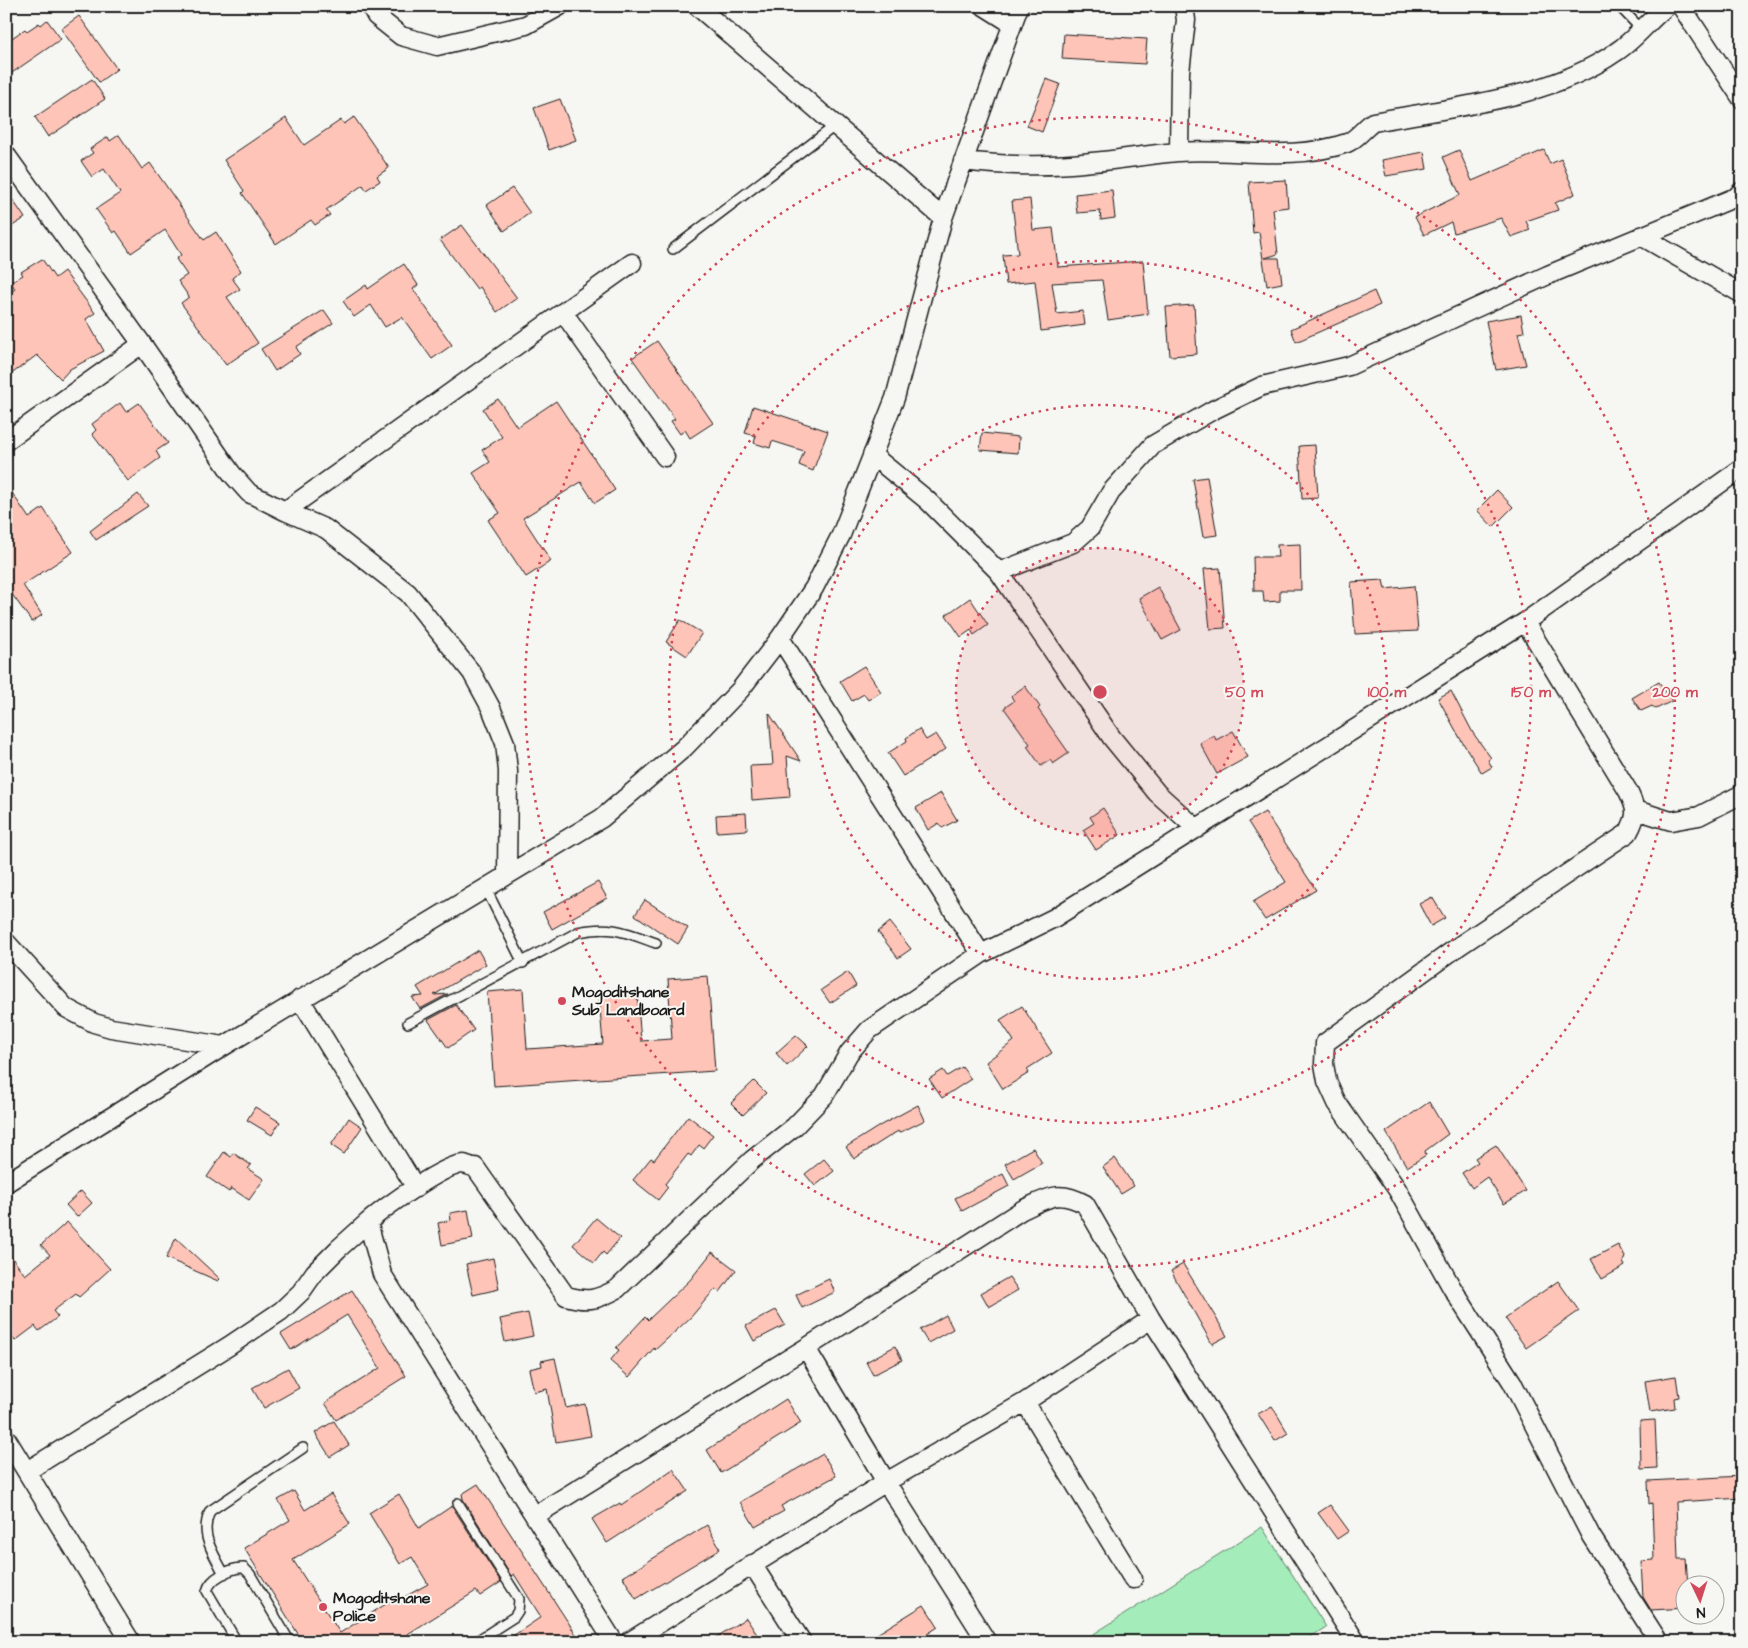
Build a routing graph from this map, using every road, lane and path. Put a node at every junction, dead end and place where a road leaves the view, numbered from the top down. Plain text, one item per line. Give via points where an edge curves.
1 (371, 6) edge
2 (560, 6) edge
3 (697, 6) edge
4 (984, 6) edge
5 (1019, 6) edge
6 (1184, 6) edge
7 (1667, 6) edge
8 (1681, 6) edge
9 (1620, 7) edge
10 (1012, 23) junction
11 (1641, 29) junction
12 (1742, 99) edge
13 (836, 124) junction
14 (1179, 152) junction
15 (6, 155) edge
16 (963, 161) junction
17 (1742, 191) edge
18 (942, 218) junction
19 (1641, 236) junction
20 (673, 249) dead end
21 (632, 263) dead end
22 (1742, 294) edge
23 (563, 312) junction
24 (142, 344) junction
25 (6, 441) edge
26 (872, 455) junction
27 (665, 457) dead end
28 (1742, 468) edge
29 (285, 511) junction
30 (999, 572) junction
31 (1525, 622) junction
32 (780, 638) junction
33 (1742, 794) edge
34 (1636, 810) junction
35 (1198, 829) junction
36 (507, 875) junction
37 (486, 889) junction
38 (6, 942) edge
39 (656, 943) dead end
40 (981, 954) junction
41 (523, 963) junction
42 (300, 999) junction
43 (408, 1023) dead end
44 (224, 1046) junction
45 (6, 1183) edge
46 (416, 1188) junction
47 (368, 1222) junction
48 (1151, 1319) junction
49 (806, 1348) junction
50 (1025, 1402) junction
51 (6, 1439) edge
52 (303, 1448) dead end
53 (27, 1471) junction
54 (886, 1482) junction
55 (458, 1503) dead end
56 (536, 1515) junction
57 (752, 1564) junction
58 (224, 1574) junction
59 (1133, 1578) dead end
60 (131, 1642) edge
61 (237, 1642) edge
62 (290, 1642) edge
63 (475, 1642) edge
64 (614, 1642) edge
65 (629, 1642) edge
66 (802, 1642) edge
67 (987, 1642) edge
68 (1356, 1642) edge
69 (1659, 1642) edge

1 - 2 street via 376,16 401,36 437,46 526,25
3 - 13 street
4 - 10 street
5 - 10 street
6 - 14 street
7 - 11 street
8 - 12 street
9 - 11 lane
10 - 16 street
11 - 14 street via 1617,52 1565,81 1479,102 1373,122 1347,143 1299,154
13 - 18 street
13 - 20 lane
14 - 16 street via 1090,163 1005,166
15 - 24 street
16 - 18 street
17 - 19 street via 1736,197
18 - 26 street via 895,398
19 - 22 street
19 - 30 street via 1349,366 1262,386 1213,410 1153,444 1111,492 1090,528 1073,543
21 - 23 street
23 - 27 street
23 - 29 street
24 - 25 street
24 - 29 street via 232,474 249,493
26 - 30 street via 927,500
26 - 32 street via 841,535 814,588
28 - 31 street
29 - 36 street via 326,529 408,593 472,673 492,708 505,743 508,771
30 - 35 street via 1112,738 1157,793
31 - 34 street via 1628,791
31 - 35 street
32 - 36 street via 740,690 684,748 602,818
32 - 40 street
33 - 34 street via 1699,816 1670,821
34 - 69 street via 1628,833 1459,946 1325,1044 1324,1064 1336,1103 1396,1188 1452,1288 1512,1382 1591,1536
35 - 40 street via 1054,918
36 - 37 street
37 - 41 lane
37 - 42 street
38 - 44 street via 66,1008 94,1023
39 - 41 lane via 615,928 596,928 578,932
40 - 46 street via 870,1030 849,1054 824,1096 794,1127 752,1160 617,1289 600,1298 582,1300 566,1296 475,1167 463,1164 448,1168
41 - 43 lane
42 - 44 street
42 - 46 street
44 - 45 street
46 - 47 street via 387,1205
47 - 53 street via 315,1272 301,1292 281,1311
47 - 56 street via 382,1274
48 - 49 street via 1085,1204 1069,1196 1052,1196 1022,1210
48 - 50 street
48 - 68 street
49 - 54 street
49 - 56 street
50 - 54 street
50 - 59 street
51 - 53 street
52 - 58 lane via 210,1511 204,1525 206,1536
53 - 60 street
54 - 57 street
54 - 67 street
55 - 63 lane via 518,1599 519,1606 514,1617
56 - 64 street
57 - 65 street
57 - 66 street
58 - 61 lane via 211,1583 208,1595
58 - 62 lane via 238,1568 244,1568 250,1574

